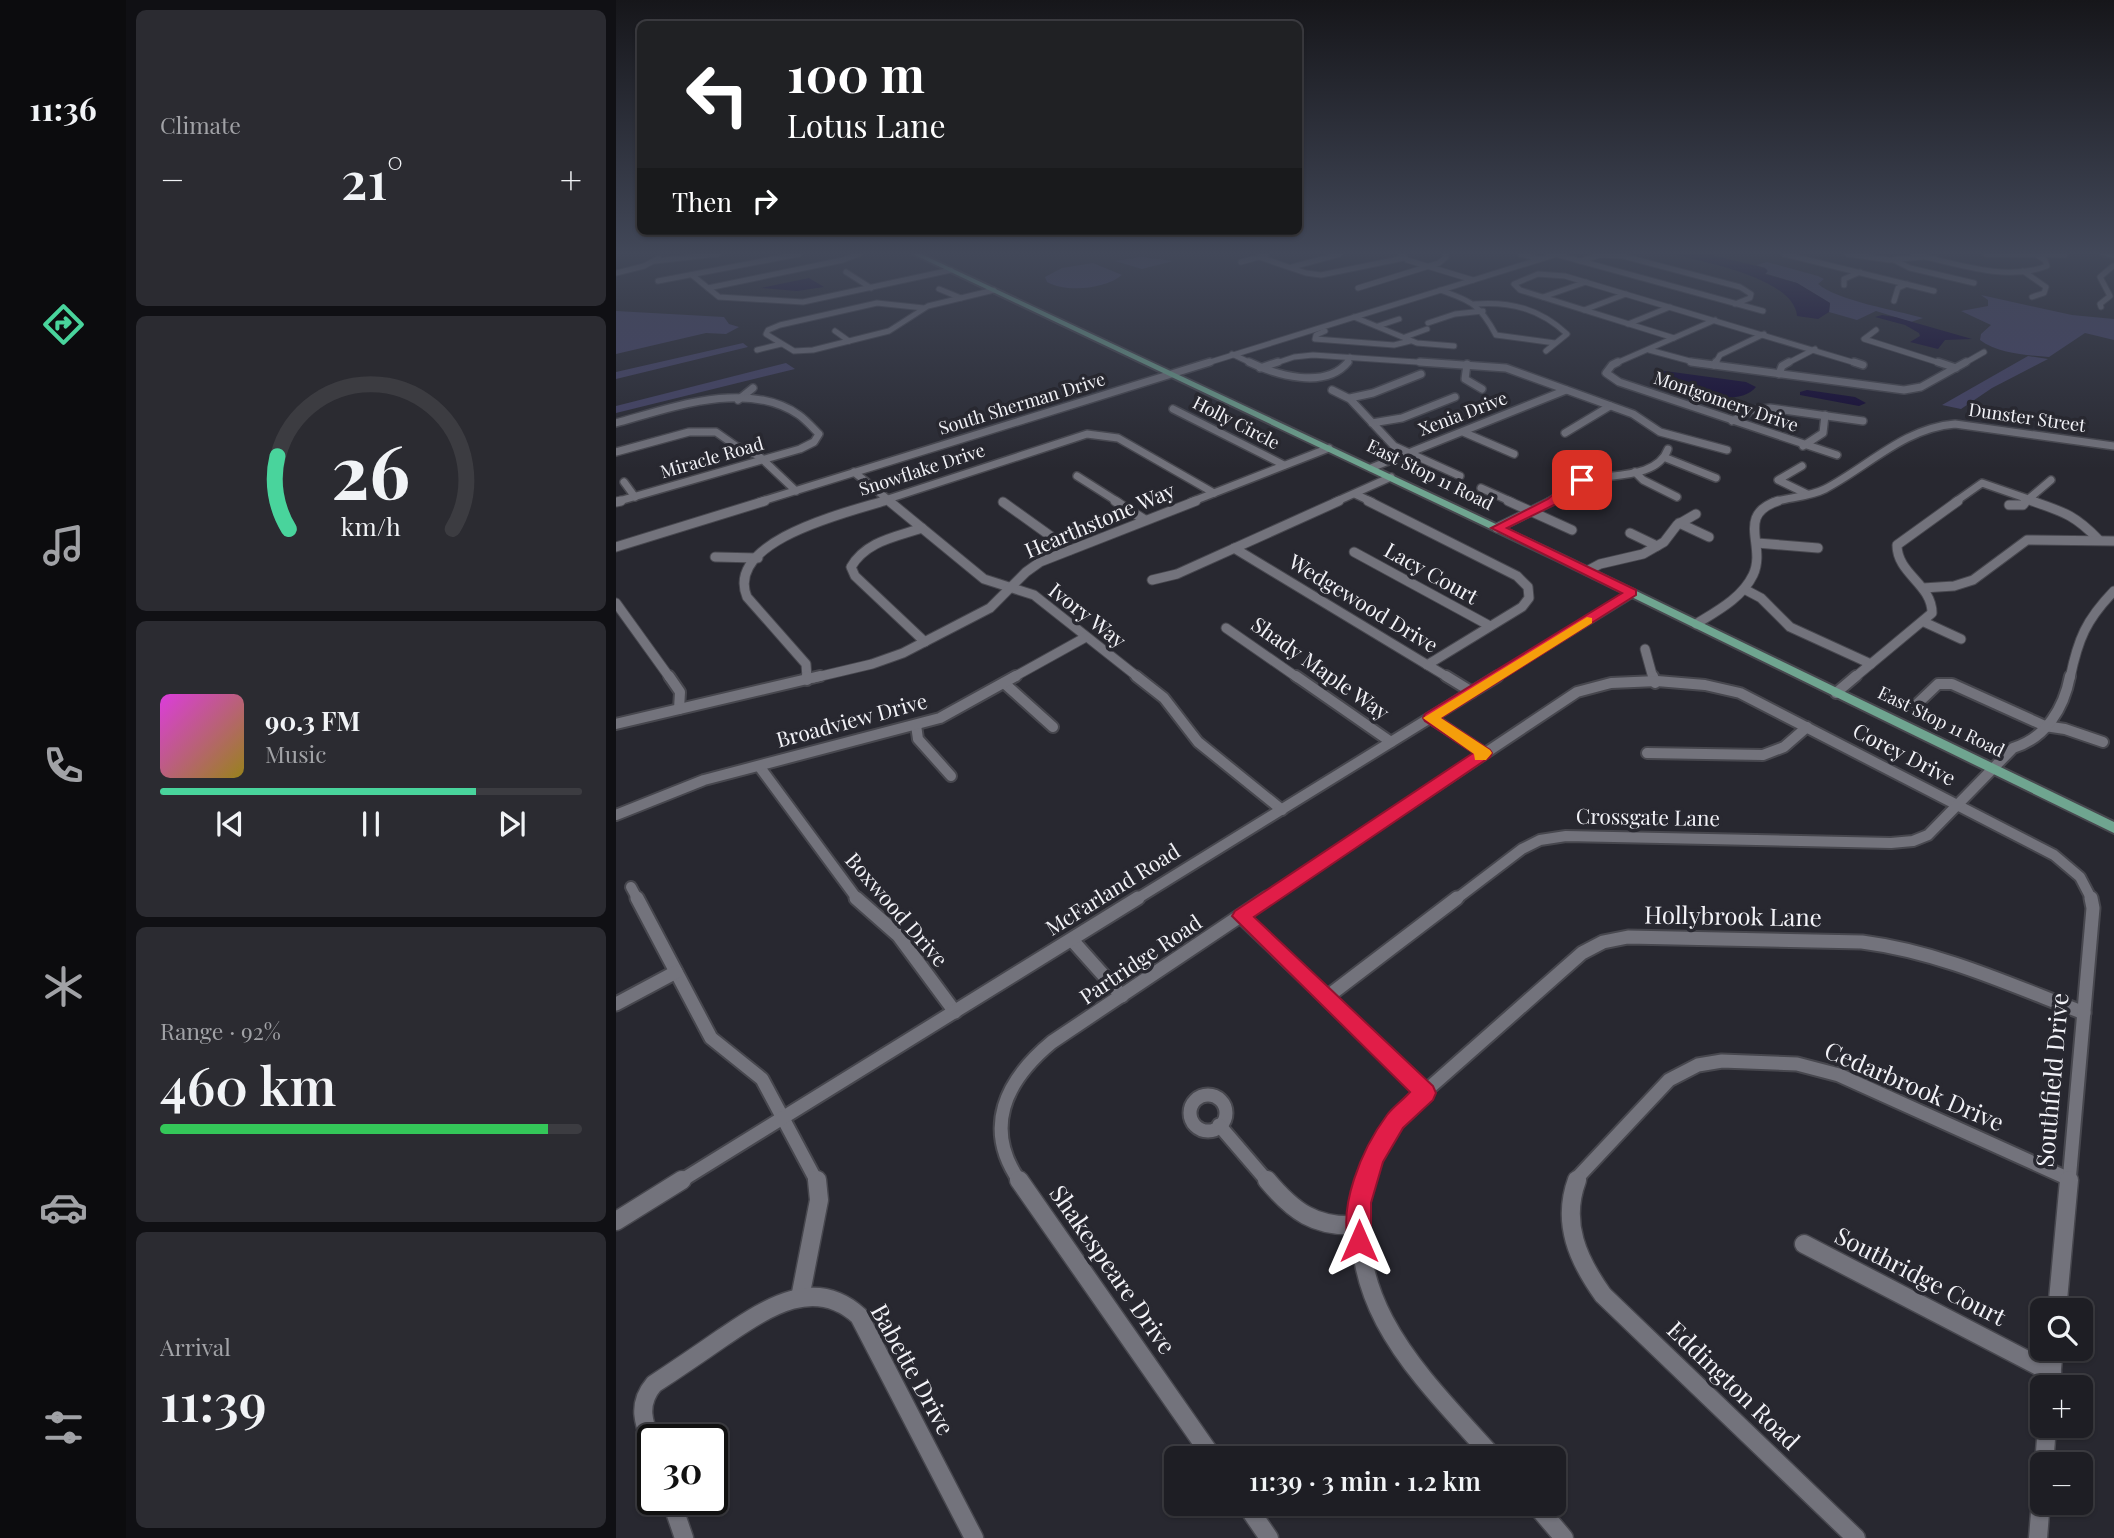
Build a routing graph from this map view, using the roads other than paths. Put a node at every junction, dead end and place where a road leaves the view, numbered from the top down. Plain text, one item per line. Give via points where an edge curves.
1 (784, 326) edge
2 (898, 326) edge
3 (1071, 326) edge
4 (1325, 326) edge
5 (1343, 326) edge
6 (1378, 326) edge
7 (1429, 326) edge
8 (1491, 326) edge
9 (1558, 326) edge
10 (1634, 326) edge
11 (1702, 326) edge
12 (1735, 326) edge
13 (1876, 330) dead end
14 (835, 331) dead end
15 (890, 331) junction
16 (1764, 334) junction
17 (899, 336) dead end
18 (1674, 338) junction
19 (1408, 339) junction
20 (849, 341) junction
21 (1556, 343) junction
22 (781, 344) junction
23 (1454, 346) dead end
24 (1815, 349) junction
25 (757, 350) dead end
26 (1649, 350) junction
27 (1546, 351) dead end
28 (1984, 352) dead end
29 (1232, 354) junction
30 (1350, 357) junction
31 (1467, 364) junction
32 (1714, 365) junction
33 (1863, 365) dead end
34 (1260, 368) junction
35 (1956, 368) junction
36 (1172, 373) junction
37 (1421, 374) dead end
38 (1779, 374) junction
39 (753, 388) dead end
40 (1482, 388) dead end
41 (1332, 390) dead end
42 (1566, 390) junction
43 (1455, 397) dead end
44 (1350, 398) junction
45 (738, 400) junction
46 (1610, 406) junction
47 (1173, 408) dead end
48 (1825, 415) junction
49 (1732, 421) junction
50 (1863, 421) dead end
51 (1372, 423) junction
52 (616, 424) edge
53 (1463, 432) junction
54 (1565, 433) dead end
55 (1803, 446) junction
56 (2114, 446) edge
57 (1329, 448) junction
58 (1727, 450) dead end
59 (616, 452) edge
60 (1408, 452) junction
61 (1514, 454) dead end
62 (1837, 455) dead end
63 (763, 460) junction
64 (1284, 465) junction
65 (1802, 466) dead end
66 (1371, 468) junction
67 (854, 472) junction
68 (1636, 472) junction
69 (1460, 476) dead end
70 (1077, 477) dead end
71 (1391, 477) junction
72 (1716, 478) dead end
73 (2051, 480) dead end
74 (624, 482) dead end
75 (1481, 488) dead end
76 (796, 491) junction
77 (1214, 493) junction
78 (1355, 494) junction
79 (1807, 494) junction
80 (635, 497) junction
81 (1677, 497) dead end
82 (886, 498) junction
83 (2028, 499) junction
84 (616, 502) edge
85 (1003, 502) dead end
86 (2009, 505) dead end
87 (1532, 512) junction
88 (1696, 514) dead end
89 (1145, 520) junction
90 (1679, 523) junction
91 (922, 528) junction
92 (1497, 528) junction
93 (1572, 530) dead end
94 (1630, 533) dead end
95 (1709, 537) dead end
96 (2099, 540) junction
97 (2114, 541) edge
98 (1757, 543) junction
99 (1657, 546) junction
100 (616, 547) edge
101 (1234, 548) junction
102 (1818, 548) dead end
103 (1070, 550) junction
104 (1354, 552) dead end
105 (715, 557) dead end
106 (758, 558) junction
107 (1587, 571) junction
108 (1152, 580) dead end
109 (1010, 588) junction
110 (1923, 588) junction
111 (1744, 589) junction
112 (2113, 591) edge
113 (1632, 593) junction
114 (616, 603) edge
115 (1924, 622) junction
116 (1696, 624) junction
117 (1490, 626) junction
118 (1226, 628) dead end
119 (1086, 637) junction
120 (1961, 639) dead end
121 (925, 642) junction
122 (1645, 649) dead end
123 (1871, 664) junction
124 (1427, 665) junction
125 (807, 680) junction
126 (1004, 683) junction
127 (1655, 683) junction
128 (1722, 687) joint
129 (1472, 692) junction
130 (1836, 693) junction
131 (1916, 705) dead end
132 (679, 709) junction
133 (1431, 718) junction
134 (616, 724) edge
135 (916, 725) junction
136 (2045, 726) junction
137 (1053, 727) dead end
138 (1807, 727) junction
139 (1391, 742) junction
140 (2103, 742) dead end
141 (1484, 753) junction
142 (1647, 753) dead end
143 (759, 766) junction
144 (1992, 769) junction
145 (951, 776) dead end
146 (1958, 805) junction
147 (1282, 810) junction
148 (616, 816) edge
149 (2114, 828) edge
150 (2066, 863) joint
151 (631, 887) dead end
152 (1241, 916) junction
153 (1072, 940) junction
154 (676, 972) junction
155 (1122, 996) junction
156 (1327, 998) junction
157 (616, 1004) edge
158 (955, 1012) junction
159 (2084, 1013) junction
160 (1425, 1093) junction
161 (1005, 1101) joint
162 (783, 1118) junction
163 (1219, 1125) dead end
164 (2069, 1179) junction
165 (616, 1222) edge
166 (1358, 1224) junction
167 (1804, 1244) dead end
168 (1582, 1264) joint
169 (800, 1298) junction
170 (2058, 1298) edge
171 (2042, 1375) edge
172 (645, 1424) edge
173 (1205, 1446) edge
174 (1484, 1446) edge
175 (676, 1515) edge
176 (2040, 1515) edge
177 (1254, 1516) edge
178 (1545, 1516) edge
179 (684, 1538) edge
180 (974, 1538) edge
181 (1269, 1538) edge
182 (1564, 1538) edge
183 (1856, 1538) edge
184 (2038, 1538) edge

1 - 22 street via 766,334
2 - 15 street
3 - 36 main road, East Stop 11 Road
4 - 29 street, South Sherman Drive
5 - 19 street via 1315,338 1394,345
6 - 19 street
7 - 19 street
8 - 21 street via 1496,335
9 - 21 street via 1567,333
10 - 18 street
11 - 18 street
12 - 16 street
13 - 35 street via 1864,339
14 - 20 street
15 - 17 street
15 - 20 street
16 - 24 street
16 - 32 street via 1720,355
18 - 26 street
19 - 23 street
20 - 22 street via 801,351
21 - 27 street
22 - 25 street
24 - 33 street
24 - 38 street via 1781,367
26 - 32 street
26 - 49 street, Montgomery Drive via 1612,365 1606,373 1617,381
28 - 35 street
29 - 34 street
29 - 36 street, South Sherman Drive
30 - 31 street
30 - 34 street via 1299,356
30 - 34 street via 1345,367 1322,376 1288,379
31 - 40 street via 1465,379
31 - 42 street via 1506,368
32 - 38 street
35 - 38 street via 1908,390
36 - 57 main road, East Stop 11 Road
36 - 67 street, South Sherman Drive
37 - 44 street
39 - 45 street
41 - 44 street
42 - 46 street
42 - 53 street, Xenia Drive
43 - 51 street via 1402,418
44 - 51 street
45 - 52 street via 699,402
45 - 63 street, Miracle Road via 780,404 818,432 815,441 804,447
46 - 54 street
46 - 58 street via 1635,415 1658,431
47 - 64 street, Holly Circle
48 - 49 street via 1767,408
48 - 50 street
48 - 55 street via 1822,433
49 - 55 street, Montgomery Drive
51 - 60 street via 1392,444
53 - 60 street, Xenia Drive
53 - 61 street
55 - 62 street, Montgomery Drive
56 - 79 street, Dunster Street via 1937,424 1824,490
57 - 64 street, Hearthstone Way
57 - 66 main road, East Stop 11 Road
59 - 63 street via 709,431
60 - 66 street, Xenia Drive
60 - 69 street
63 - 76 street
63 - 80 street, Miracle Road
64 - 77 street, Hearthstone Way
65 - 79 street via 1778,480
66 - 71 main road, East Stop 11 Road
67 - 76 street, South Sherman Drive
67 - 82 street, Ivory Way
68 - 72 street via 1653,468 1667,453
68 - 81 street via 1643,481
68 - 87 street via 1578,482
70 - 89 street
71 - 78 street
71 - 92 main road, East Stop 11 Road
73 - 83 street
74 - 80 street
75 - 87 street
76 - 100 street, South Sherman Drive
77 - 82 street, Snowflake Drive via 1105,434 1071,437
77 - 89 street, Hearthstone Way
78 - 101 street
78 - 117 street via 1522,579 1530,590 1527,603
79 - 98 street via 1780,500 1761,511 1753,526
80 - 84 street, Miracle Road
82 - 91 street, Ivory Way
82 - 106 street, Snowflake Drive via 794,530
83 - 86 street via 2023,505
83 - 96 street via 2077,517
83 - 110 street via 1982,483 1897,545 1898,559
85 - 103 street
87 - 92 street
87 - 93 street
88 - 90 street
89 - 103 street, Hearthstone Way
90 - 95 street
90 - 99 street
91 - 109 street, Ivory Way via 984,579
91 - 121 street via 866,550 855,559 852,571
92 - 107 main road, East Stop 11 Road
94 - 99 street
96 - 97 street
96 - 110 street via 2026,540 1973,580
98 - 102 street
98 - 111 street via 1756,569
99 - 107 street
101 - 108 street via 1174,576
101 - 124 street, Wedgewood Drive
103 - 109 street, Hearthstone Way via 1033,565
104 - 117 street, Lacy Court
105 - 106 street
106 - 125 street via 745,574 743,591 806,664
107 - 113 main road, East Stop 11 Road
109 - 119 street, Ivory Way via 1034,595
109 - 121 street, Hearthstone Way via 990,608
110 - 115 street via 1933,605
111 - 116 street
111 - 123 street via 1764,598 1789,626
112 - 136 street, Crossgate Lane via 2078,638 2066,700
113 - 116 main road, East Stop 11 Road
113 - 129 street, McFarland Road
114 - 132 street via 680,692
115 - 120 street
115 - 123 street
116 - 130 main road, East Stop 11 Road
117 - 124 street
118 - 139 street, Shady Maple Way
119 - 126 street, Broadview Drive
119 - 147 street, Ivory Way via 1164,698 1198,742
121 - 125 street, Hearthstone Way via 879,662
122 - 127 street
123 - 130 street
124 - 129 street, Wedgewood Drive
125 - 132 street, Hearthstone Way
126 - 135 street, Broadview Drive via 950,713
126 - 137 street
127 - 128 street, Partridge Road
127 - 141 street, Partridge Road via 1614,681 1587,687
128 - 138 street, Corey Drive
129 - 133 street, McFarland Road
130 - 144 main road, East Stop 11 Road
131 - 136 street via 1938,684 1952,684
132 - 134 street, Hearthstone Way
133 - 139 street, McFarland Road
133 - 141 street
135 - 143 street, Broadview Drive
135 - 145 street via 918,739
136 - 140 street
136 - 144 street, Crossgate Lane via 2029,744 2014,748
138 - 142 street via 1783,747 1763,755
138 - 146 street, Corey Drive
139 - 147 street, McFarland Road
141 - 152 street, Partridge Road
143 - 148 street, Broadview Drive via 688,785
143 - 158 street, Boxwood Drive via 853,895 898,935
144 - 146 street, Crossgate Lane
144 - 149 main road, East Stop 11 Road
146 - 150 street, Corey Drive
146 - 156 street, Crossgate Lane via 1933,832 1899,843 1566,836 1540,840
147 - 153 street, McFarland Road
150 - 159 street, Southfield Drive via 2087,887 2093,902
151 - 154 street
152 - 155 street, Partridge Road
152 - 156 street
153 - 155 street
153 - 158 street, McFarland Road
154 - 157 street
154 - 162 street via 711,1038 762,1079
155 - 161 street, Partridge Road via 1039,1052 1016,1079
156 - 160 street
158 - 162 street, McFarland Road
159 - 160 street, Hollybrook Lane via 1947,960 1894,946 1620,938 1585,951
159 - 164 street, Southfield Drive
160 - 166 street, Hollybrook Lane via 1379,1145 1364,1182
161 - 173 street, Shakespeare Drive via 1001,1139 1011,1169
162 - 165 street, McFarland Road
162 - 169 street via 818,1184
163 - 166 street via 1288,1205 1331,1224
164 - 168 street, Cedarbrook Drive via 1839,1075 1797,1064 1712,1062 1689,1068 1666,1082 1582,1172 1571,1196 1570,1218
164 - 170 street, Southfield Drive
166 - 174 street, Hollybrook Lane via 1369,1287 1395,1342
167 - 171 street, Southridge Court
168 - 183 street, Eddington Road via 1608,1300
169 - 172 street via 744,1321 654,1384 642,1401
169 - 180 street, Babette Drive via 838,1300 859,1316
175 - 179 street
176 - 184 street
177 - 181 street
178 - 182 street

